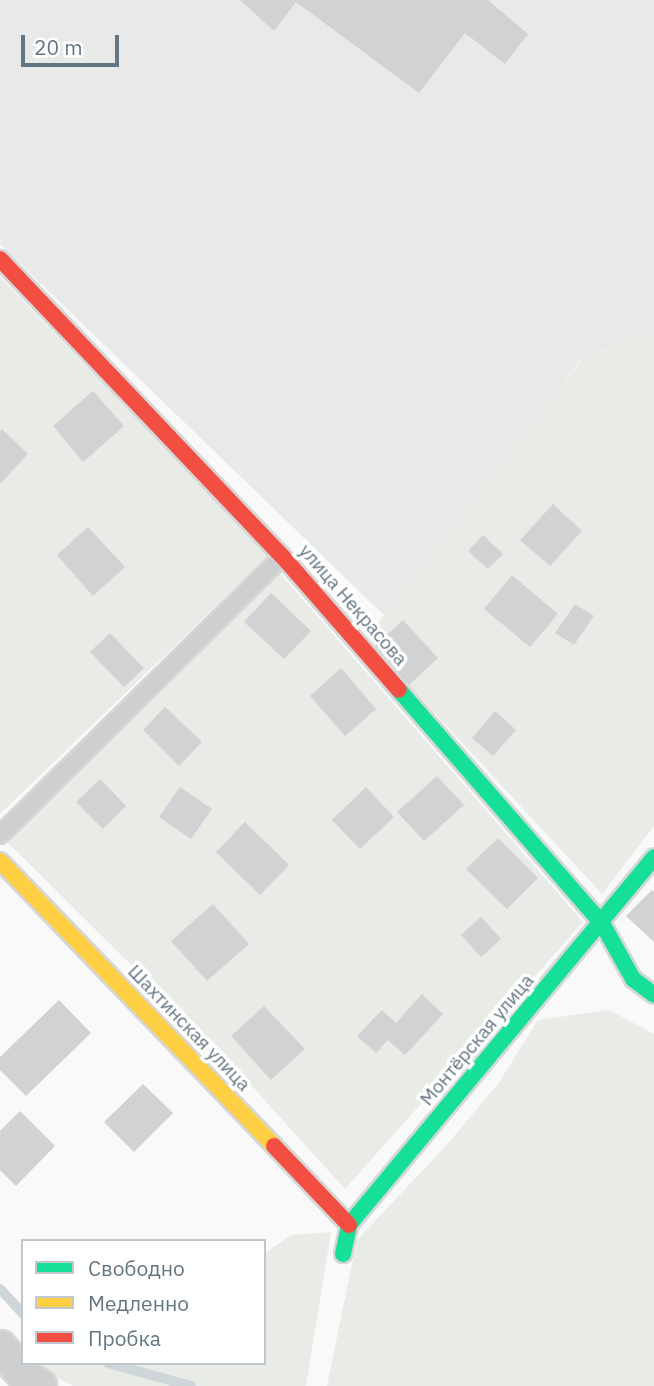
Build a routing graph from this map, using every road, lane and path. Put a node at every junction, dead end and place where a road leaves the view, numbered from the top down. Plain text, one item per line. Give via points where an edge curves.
1 (0, 259) edge
2 (283, 557) junction
3 (0, 835) edge
4 (654, 857) edge
5 (0, 861) edge
6 (603, 925) junction
7 (654, 995) edge
8 (349, 1225) junction
9 (343, 1254) dead end
10 (0, 1347) edge
11 (40, 1386) edge

1 - 2 street, улица Некрасова
2 - 3 lane
2 - 6 street, улица Некрасова
4 - 6 street, Монтёрская улица
5 - 8 street, Шахтинская улица
6 - 7 street, улица Некрасова via 633,979
6 - 8 street, Монтёрская улица
8 - 9 street, Монтёрская улица
10 - 11 street via 27,1380

